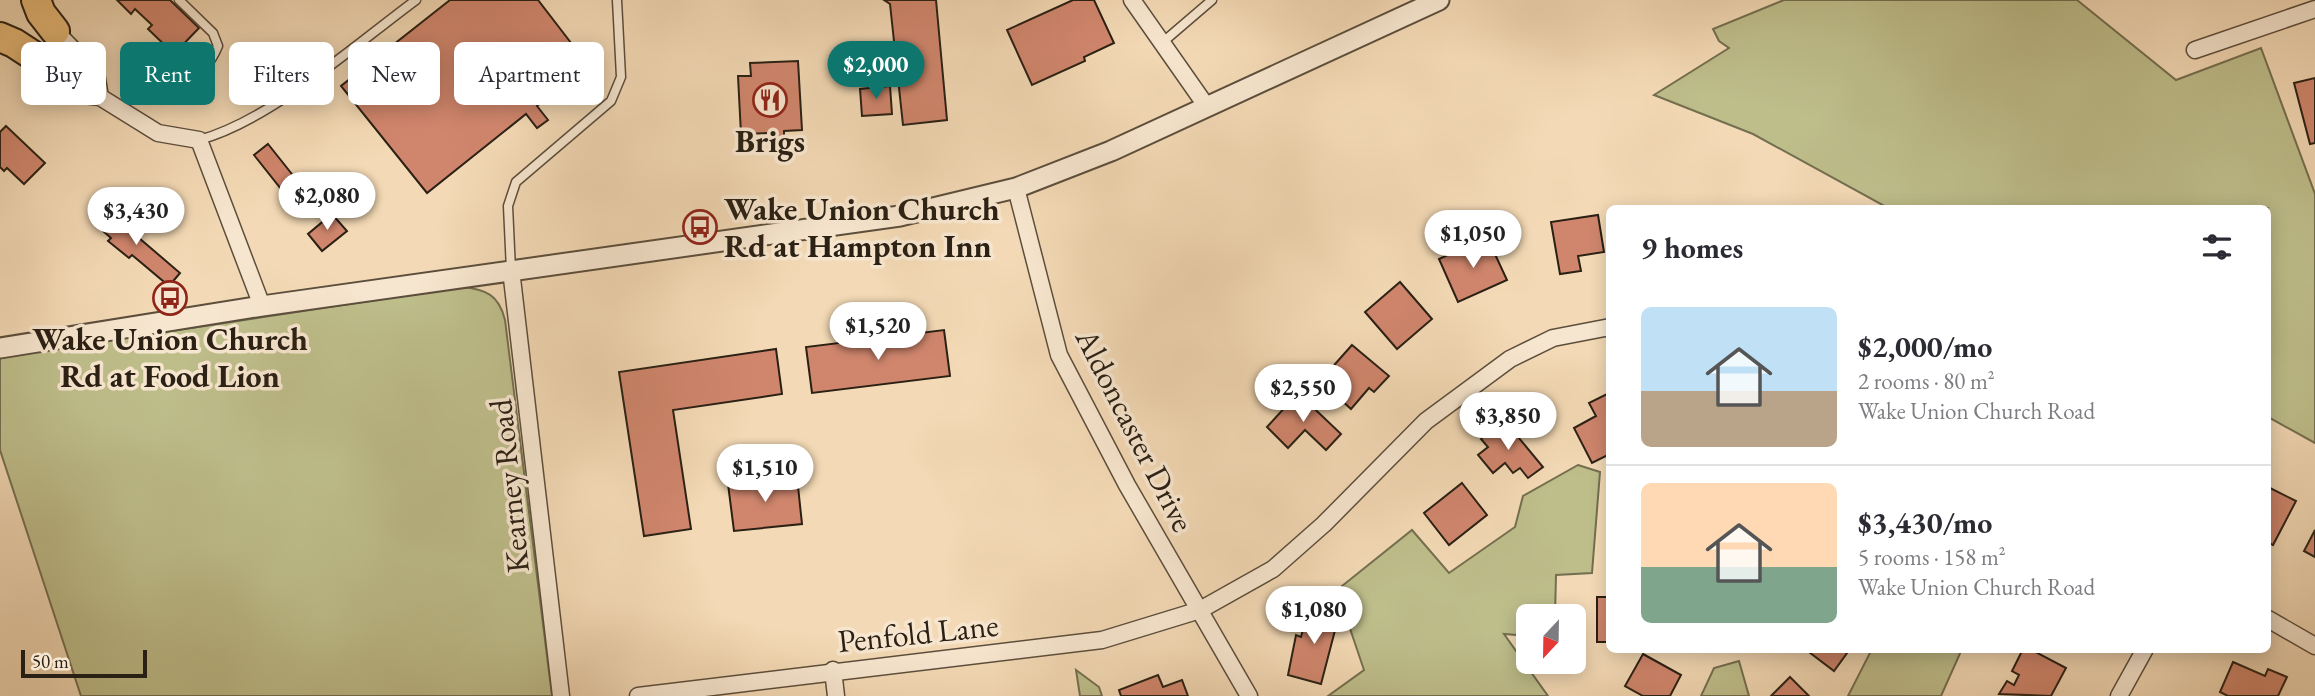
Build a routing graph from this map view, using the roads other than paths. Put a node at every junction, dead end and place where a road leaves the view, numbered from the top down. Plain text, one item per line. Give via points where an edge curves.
1 (36, 0) edge
2 (179, 0) edge
3 (415, 0) edge
4 (617, 0) edge
5 (1132, 0) edge
6 (1212, 0) edge
7 (1439, 0) edge
8 (2315, 9) edge
9 (55, 31) joint
10 (0, 37) edge
11 (66, 42) edge
12 (1163, 42) junction
13 (21, 47) edge
14 (2195, 50) dead end
15 (215, 52) edge
16 (106, 101) edge
17 (1207, 107) junction
18 (199, 140) junction
19 (1016, 188) junction
20 (511, 270) junction
21 (262, 306) junction
22 (1606, 328) edge
23 (0, 348) edge
24 (1200, 610) junction
25 (2271, 621) edge
26 (2315, 646) edge
27 (2143, 653) edge
28 (833, 670) junction
29 (561, 696) edge
30 (638, 696) edge
31 (836, 696) edge
32 (1249, 696) edge
33 (2119, 696) edge

1 - 9 highway
2 - 15 lane via 213,33 218,46
3 - 18 lane via 256,116 226,133
4 - 20 lane via 621,77 611,101 516,182 508,206
5 - 12 street
6 - 12 lane
7 - 17 street
8 - 14 street
9 - 11 street
10 - 13 highway
12 - 17 street
16 - 18 street via 158,133
17 - 19 street
18 - 21 street
19 - 20 street via 901,216
19 - 24 street, Aldoncaster Drive via 1059,355
20 - 21 street
20 - 29 street, Kearney Road
21 - 23 street
22 - 24 street, Penfold Lane via 1553,338 1510,359 1426,421 1273,569
24 - 28 street, Penfold Lane via 1102,640
24 - 32 street
25 - 26 street
27 - 33 street
28 - 30 street, Penfold Lane
28 - 31 street

